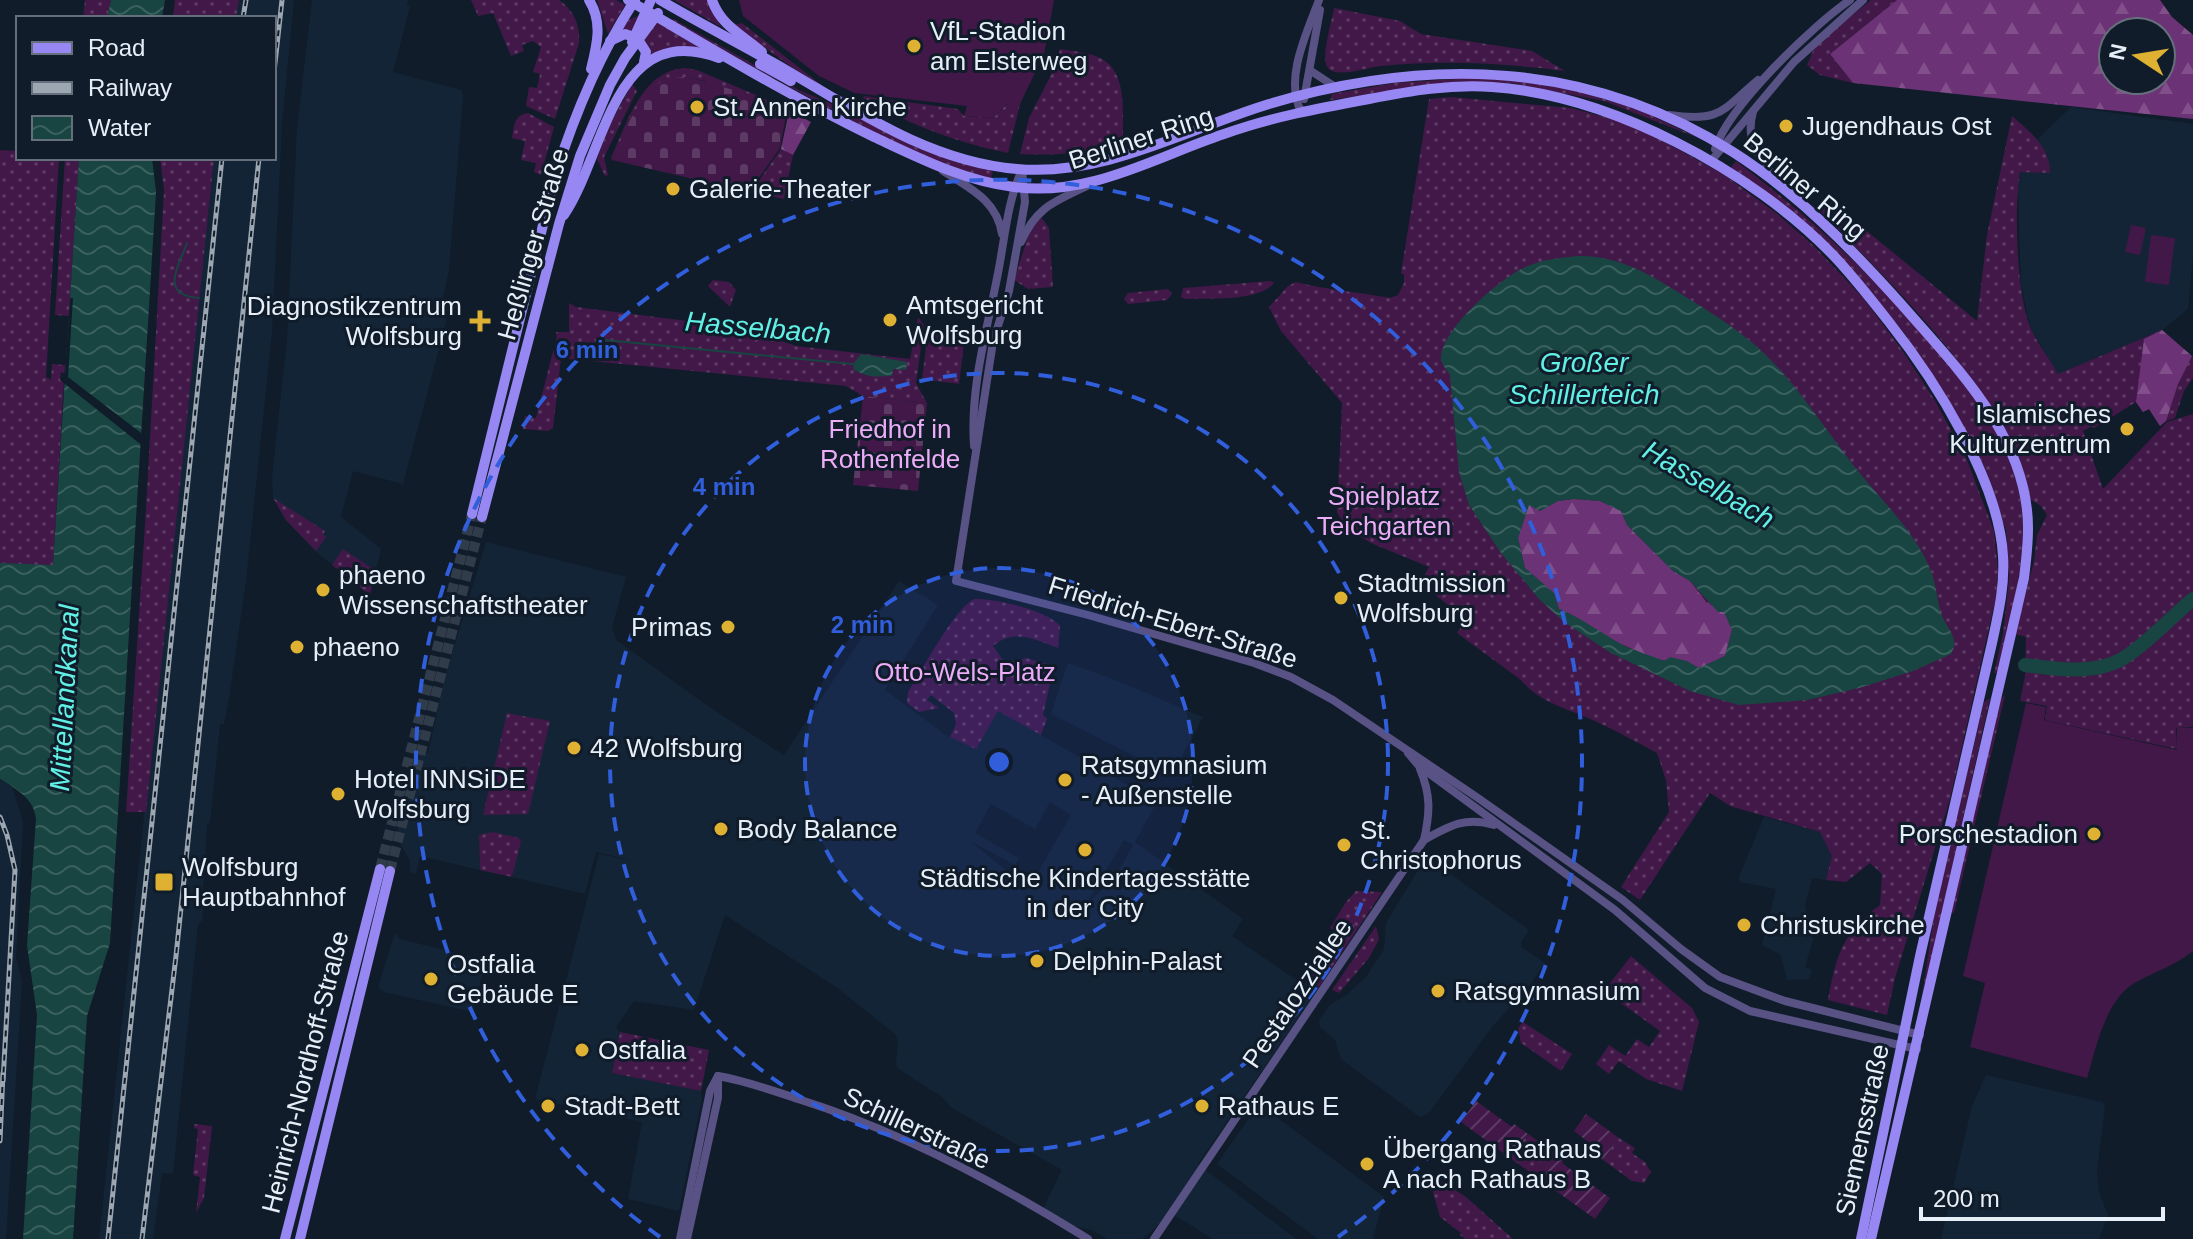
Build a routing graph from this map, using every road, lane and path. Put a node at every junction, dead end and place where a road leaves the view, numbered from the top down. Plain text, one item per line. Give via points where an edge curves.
1 (589, 0) edge
2 (651, 0) edge
3 (712, 0) edge
4 (1320, 0) edge
5 (1850, 0) edge
6 (1863, 0) edge
7 (634, 2) edge
8 (662, 2) edge
9 (669, 23) junction
10 (610, 41) junction
11 (625, 58) junction
12 (644, 62) junction
13 (743, 66) junction
14 (779, 66) junction
15 (1311, 71) junction
16 (1769, 74) junction
17 (587, 87) junction
18 (1337, 88) junction
19 (1300, 96) junction
20 (838, 100) junction
21 (1754, 107) junction
22 (1301, 111) junction
23 (1662, 114) junction
24 (1720, 145) junction
25 (1711, 161) junction
26 (928, 162) junction
27 (1022, 170) junction
28 (1095, 182) junction
29 (1014, 187) junction
30 (1026, 188) junction
31 (1785, 191) junction
32 (559, 224) junction
33 (1002, 249) junction
34 (1016, 254) junction
35 (974, 455) junction
36 (1408, 752) junction
37 (1419, 766) junction
38 (1500, 827) junction
39 (1424, 840) junction
40 (1905, 1030) junction
41 (1920, 1035) junction
42 (1902, 1047) junction
43 (1917, 1049) junction
44 (718, 1076) junction
45 (285, 1239) edge
46 (300, 1239) edge
47 (680, 1239) edge
48 (687, 1239) edge
49 (1088, 1239) edge
50 (1154, 1239) edge
51 (1861, 1239) edge
52 (1871, 1239) edge

1 - 17 main road via 599,33
2 - 11 main road
3 - 14 main road via 732,30
4 - 15 street
4 - 19 street via 1295,74
5 - 16 street
6 - 21 street via 1794,62
7 - 8 main road
7 - 9 main road, Berliner Ring
7 - 10 main road, Heßlinger Straße
8 - 9 main road
8 - 11 main road, Heßlinger Straße
8 - 14 main road, Berliner Ring
8 - 20 main road via 799,86
9 - 13 main road, Berliner Ring
10 - 12 main road via 625,34 637,38 646,52
10 - 17 main road, Heßlinger Straße
11 - 32 main road, Heßlinger Straße via 580,156
12 - 13 main road via 680,50
12 - 32 main road via 617,100 576,198
13 - 26 main road, Berliner Ring
14 - 20 main road, Berliner Ring
15 - 18 street
15 - 19 street
16 - 23 street via 1735,104 1708,117
16 - 24 street via 1724,129
17 - 32 main road, Heßlinger Straße via 555,176 477,516
18 - 19 main road, Berliner Ring
18 - 23 main road, Berliner Ring via 1423,75 1505,74 1594,90
19 - 22 street
19 - 27 main road, Berliner Ring via 1117,158
20 - 27 main road, Berliner Ring via 945,154
21 - 24 street
21 - 31 street via 1749,132 1753,148
22 - 25 main road, Berliner Ring via 1407,92 1498,87 1603,112
22 - 28 main road, Berliner Ring
23 - 24 main road, Berliner Ring
24 - 25 street
24 - 31 main road, Berliner Ring
25 - 40 main road, Berliner Ring via 1786,213 1830,252 1882,313 1957,427 2001,531 2002,597
26 - 29 main road, Berliner Ring via 975,180
26 - 33 street via 990,204 999,217
27 - 29 street
27 - 30 street
28 - 30 main road, Berliner Ring
28 - 34 street via 1036,215
29 - 30 main road, Berliner Ring
29 - 33 street
30 - 34 street
31 - 41 main road, Berliner Ring via 1874,273 1958,369 2001,431 2026,500 2024,578
33 - 35 street via 979,360
34 - 35 street via 993,342
35 - 36 street, Friedrich-Ebert-Straße via 956,581 1273,670 1333,700
36 - 37 street, Friedrich-Ebert-Straße
36 - 40 street, Friedrich-Ebert-Straße via 1623,900 1720,977 1785,1001
37 - 38 street, Friedrich-Ebert-Straße
37 - 39 street via 1430,804
38 - 39 street via 1464,820
38 - 42 street, Friedrich-Ebert-Straße via 1615,910 1705,988 1750,1011
39 - 50 street, Pestalozziallee
40 - 41 street, Friedrich-Ebert-Straße
40 - 42 main road, Siemensstraße
41 - 43 main road, Siemensstraße
42 - 43 street, Friedrich-Ebert-Straße
42 - 51 main road, Siemensstraße
43 - 52 main road, Siemensstraße
44 - 47 street via 710,1091
44 - 48 street via 718,1098
44 - 49 street, Schillerstraße via 893,1134
45 - 46 main road, Heinrich-Nordhoff-Straße via 385,870

